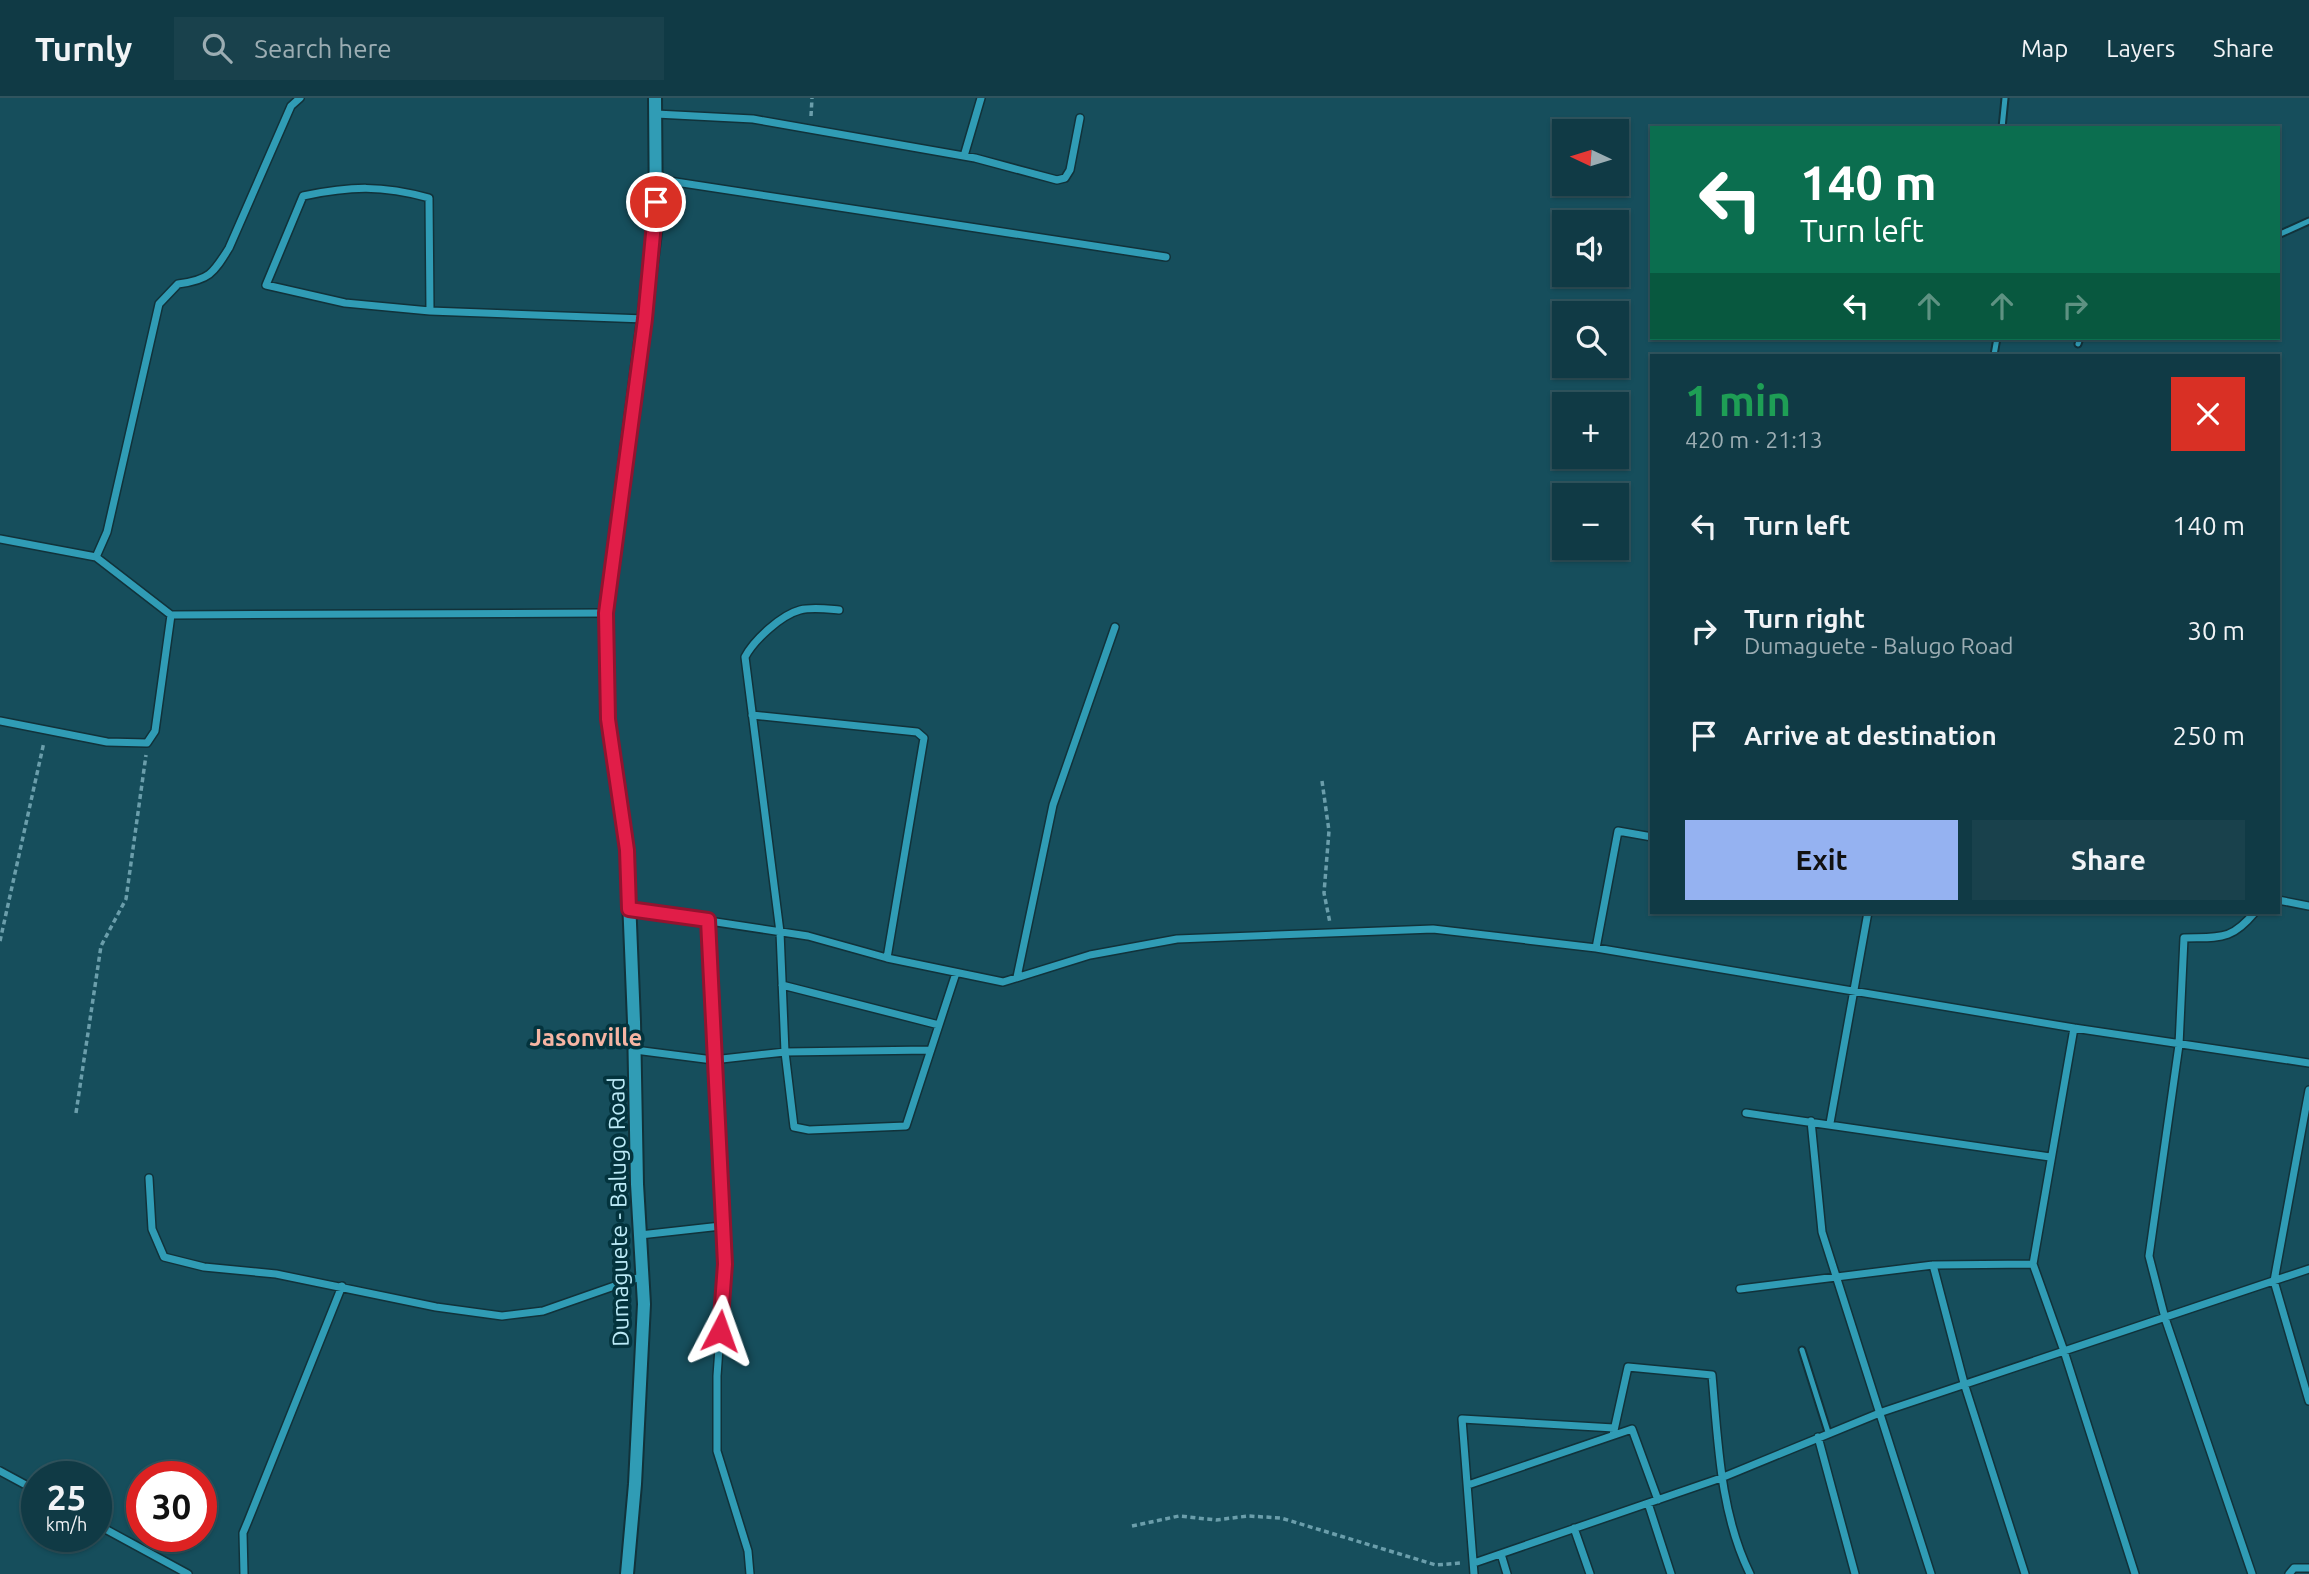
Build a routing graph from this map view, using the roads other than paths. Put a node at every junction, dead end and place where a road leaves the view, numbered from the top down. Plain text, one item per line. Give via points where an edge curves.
1 (300, 98) edge
2 (655, 98) edge
3 (981, 98) edge
4 (2005, 98) edge
5 (656, 114) junction
6 (1080, 118) dead end
7 (2002, 126) edge
8 (964, 156) junction
9 (656, 179) junction
10 (2309, 221) edge
11 (2280, 234) edge
12 (1166, 257) dead end
13 (430, 311) junction
14 (645, 319) junction
15 (0, 539) edge
16 (96, 557) junction
17 (839, 610) dead end
18 (606, 613) junction
19 (171, 615) junction
20 (1115, 627) dead end
21 (752, 715) junction
22 (0, 721) edge
23 (1650, 836) edge
24 (2280, 900) edge
25 (2309, 906) edge
26 (629, 909) junction
27 (1868, 914) edge
28 (2253, 914) edge
29 (708, 920) junction
30 (780, 932) junction
31 (1596, 948) junction
32 (887, 958) junction
33 (956, 973) junction
34 (1017, 978) junction
35 (782, 985) junction
36 (1855, 992) junction
37 (939, 1026) junction
38 (2074, 1028) junction
39 (2179, 1045) junction
40 (635, 1050) junction
41 (930, 1050) junction
42 (785, 1052) junction
43 (713, 1060) junction
44 (2309, 1063) edge
45 (2309, 1090) edge
46 (1746, 1113) dead end
47 (1811, 1121) junction
48 (1830, 1124) junction
49 (2050, 1157) junction
50 (149, 1178) dead end
51 (721, 1226) junction
52 (640, 1235) junction
53 (2032, 1264) junction
54 (1933, 1265) junction
55 (2309, 1269) edge
56 (643, 1276) junction
57 (1837, 1276) junction
58 (2274, 1281) junction
59 (342, 1286) junction
60 (1740, 1289) dead end
61 (2165, 1318) junction
62 (1802, 1350) dead end
63 (2064, 1351) junction
64 (1964, 1383) junction
65 (2309, 1401) edge
66 (1882, 1412) junction
67 (1614, 1432) junction
68 (1828, 1432) junction
69 (1818, 1437) junction
70 (0, 1471) edge
71 (1721, 1478) junction
72 (21, 1483) edge
73 (1468, 1485) junction
74 (1658, 1500) junction
75 (1648, 1503) junction
76 (1574, 1528) junction
77 (112, 1533) edge
78 (1501, 1553) junction
79 (1474, 1563) junction
80 (2309, 1568) edge
81 (188, 1574) edge
82 (244, 1574) edge
83 (626, 1574) edge
84 (750, 1574) edge
85 (1474, 1574) edge
86 (1507, 1574) edge
87 (1590, 1574) edge
88 (1671, 1574) edge
89 (1750, 1574) edge
90 (1855, 1574) edge
91 (1931, 1574) edge
92 (2025, 1574) edge
93 (2135, 1574) edge
94 (2252, 1574) edge
95 (2289, 1574) edge

1 - 16 street via 291,106 216,270 201,281 178,284 159,304 107,532
2 - 5 street, Dumaguete - Balugo Road
3 - 8 street
4 - 7 lane
5 - 8 street via 753,119
5 - 9 street, Dumaguete - Balugo Road
6 - 8 street via 1065,178 1057,180
9 - 12 street
9 - 14 street, Dumaguete - Balugo Road via 656,225
10 - 11 lane
13 - 13 street via 429,198 389,187 303,196 266,285 345,303
13 - 14 street
14 - 18 street, Dumaguete - Balugo Road
15 - 16 street
16 - 19 street
17 - 21 street via 803,609 789,614 750,649 745,657
18 - 19 street
18 - 26 street, Dumaguete - Balugo Road via 608,719 627,850
19 - 22 street via 155,731 147,743 107,742
20 - 34 street via 1053,805
21 - 30 street
21 - 32 street via 917,732 924,738
23 - 31 street via 1618,831
24 - 25 street
26 - 29 street
26 - 40 street, Dumaguete - Balugo Road
27 - 36 street
28 - 39 street via 2239,931 2220,937 2184,937
29 - 30 street
29 - 43 street
30 - 32 street
30 - 35 street
31 - 34 street via 1433,929 1177,939 1090,955
31 - 36 street
32 - 33 street
33 - 34 street via 1003,982
33 - 37 street
35 - 37 street
35 - 42 street
36 - 38 street
36 - 48 street
37 - 41 street
38 - 39 street
38 - 49 street
39 - 44 street
39 - 61 street via 2149,1256
40 - 43 street
40 - 52 street, Dumaguete - Balugo Road
41 - 42 street
41 - 42 street via 906,1126 808,1130 794,1127
42 - 43 street
43 - 51 street
45 - 58 street
46 - 47 street
47 - 48 street
47 - 57 street via 1822,1232
48 - 49 street
49 - 53 street
50 - 59 street via 152,1229 164,1257
51 - 52 street
51 - 84 street via 725,1264 717,1451 748,1552
52 - 56 street, Dumaguete - Balugo Road
53 - 54 street
53 - 63 street
54 - 57 street
54 - 64 street
55 - 58 street
56 - 59 street via 544,1311 502,1316
56 - 83 street, Dumaguete - Balugo Road via 641,1381
57 - 60 street
57 - 66 street
58 - 61 street
58 - 65 street
59 - 82 street via 243,1533
61 - 63 street
61 - 94 street
62 - 68 lane
63 - 64 street
63 - 93 street
64 - 66 street
64 - 92 street
66 - 68 street
66 - 91 street
67 - 71 street via 1628,1367 1712,1375
67 - 73 street
67 - 73 street via 1462,1419
67 - 74 street via 1632,1429
68 - 69 street
69 - 71 street
69 - 90 street
70 - 72 street
71 - 74 street
71 - 89 street via 1738,1549
73 - 79 street
74 - 75 street
75 - 76 street
75 - 88 street
76 - 78 street
76 - 87 street
77 - 81 street
78 - 79 street
78 - 86 street
79 - 85 street
80 - 95 street via 2294,1568

